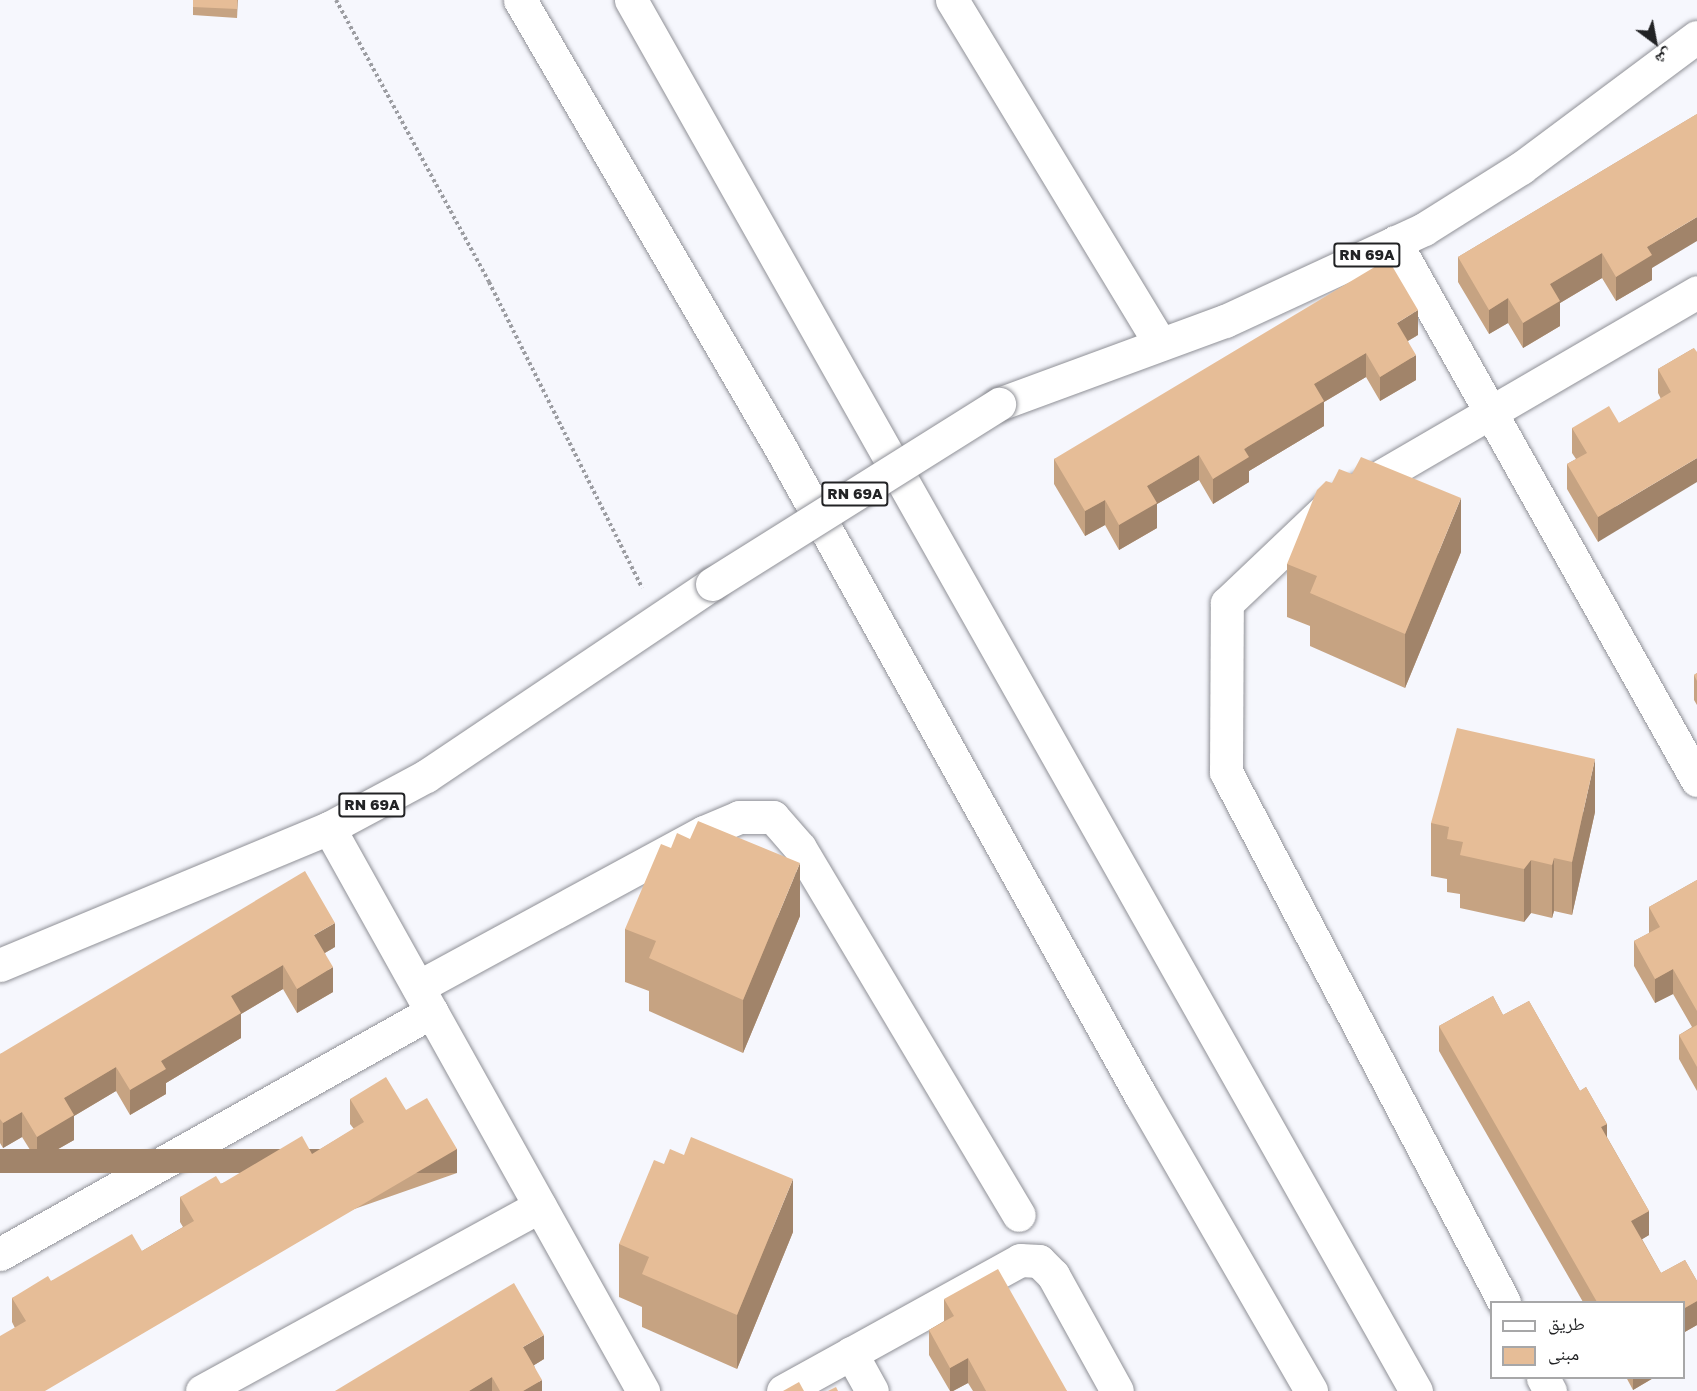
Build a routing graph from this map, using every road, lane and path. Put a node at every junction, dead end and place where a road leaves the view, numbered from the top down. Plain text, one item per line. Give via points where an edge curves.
1 (336, 0) edge
2 (520, 0) edge
3 (631, 0) edge
4 (952, 0) edge
5 (1697, 36) edge
6 (1395, 242) junction
7 (1697, 292) edge
8 (1160, 344) junction
9 (1491, 412) junction
10 (658, 621) junction
11 (1697, 780) edge
12 (329, 828) junction
13 (0, 965) edge
14 (425, 1000) junction
15 (540, 1206) junction
16 (1019, 1215) dead end
17 (0, 1254) edge
18 (1503, 1301) edge
19 (851, 1353) junction
20 (202, 1391) edge
21 (643, 1391) edge
22 (783, 1391) edge
23 (872, 1391) edge
24 (1117, 1391) edge
25 (1311, 1391) edge
26 (1416, 1391) edge

1 - 10 path via 489,282
2 - 25 main road via 780,447 1141,1096
3 - 26 main road
4 - 8 main road
5 - 6 main road, RN 69A via 1521,168 1424,229
6 - 8 main road, RN 69A via 1225,321
6 - 9 main road
7 - 9 main road
8 - 10 main road, RN 69A, bridge via 999,404
9 - 11 main road
9 - 18 main road via 1328,507 1227,603 1226,772
10 - 12 main road, RN 69A via 426,776
12 - 13 main road, RN 69A
12 - 14 main road
14 - 15 main road
14 - 16 main road via 704,832 739,817 773,817 800,848
14 - 17 main road
15 - 20 main road
15 - 21 main road
19 - 22 main road
19 - 23 main road
19 - 24 main road via 994,1272 1020,1260 1039,1262 1053,1275

